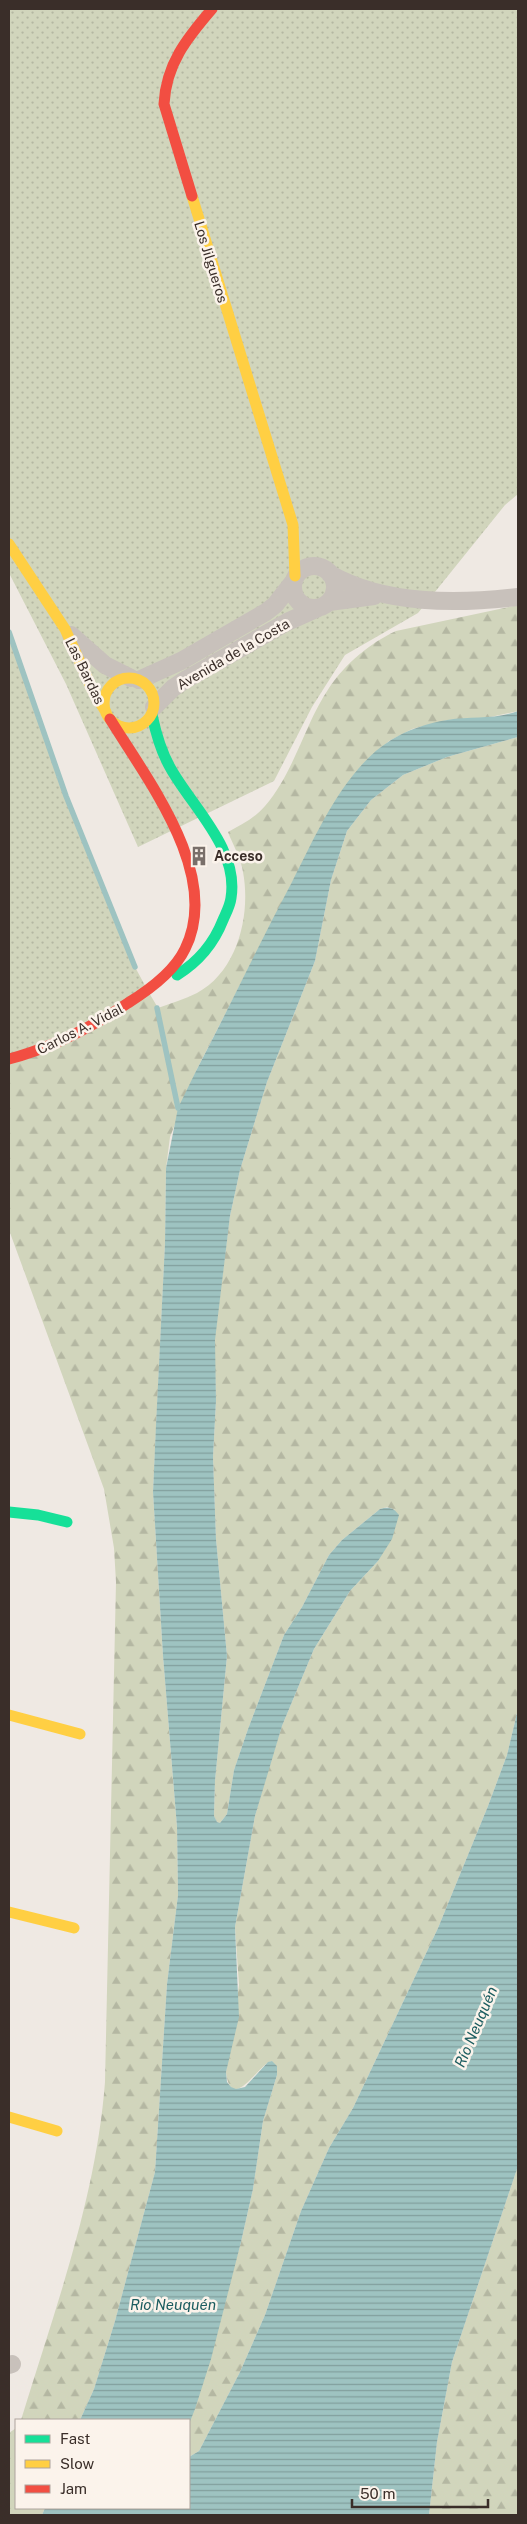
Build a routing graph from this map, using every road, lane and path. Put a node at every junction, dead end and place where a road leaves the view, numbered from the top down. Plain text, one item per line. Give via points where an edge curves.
1 (212, 9) edge
2 (293, 525) junction
3 (9, 544) edge
4 (327, 571) junction
5 (294, 579) junction
6 (398, 596) junction
7 (518, 597) edge
8 (324, 605) junction
9 (64, 629) junction
10 (135, 679) junction
11 (153, 711) junction
12 (108, 716) junction
13 (148, 991) junction
14 (9, 1059) edge
15 (9, 1512) edge
16 (67, 1522) dead end
17 (9, 1715) edge
18 (80, 1734) dead end
19 (9, 1912) edge
20 (74, 1928) dead end
21 (9, 2117) edge
22 (57, 2131) dead end

1 - 2 street, Los Jilgueros via 173,60 164,87 164,104
2 - 4 street, Los Jilgueros via 305,547
2 - 5 street, Los Jilgueros
3 - 9 street, Las Bardas
4 - 5 street, Avenida de la Costa via 318,566 304,568
4 - 6 street, Avenida de la Costa via 354,586
4 - 8 street via 335,590
5 - 8 street, Avenida de la Costa via 294,596 298,602 304,606
5 - 10 street, Avenida de la Costa via 266,612 181,661
6 - 7 street, Avenida de la Costa via 468,601
6 - 8 street, Avenida de la Costa via 354,597
8 - 11 street, Avenida de la Costa via 287,622 185,680 173,688
9 - 10 street, Las Bardas via 105,665
9 - 12 street, Las Bardas
10 - 11 street, Las Bardas via 152,691
10 - 12 street, Las Bardas via 114,682 108,689 105,696
11 - 12 street, Las Bardas via 146,722 132,728 116,724
11 - 13 street via 156,739 163,757 215,837 233,884 228,912 208,947 180,973
12 - 13 street via 174,827 196,887 198,911 190,942 170,970
13 - 14 street, Carlos A. Vidal via 115,1013 54,1044
15 - 16 street
17 - 18 street
19 - 20 street
21 - 22 street

